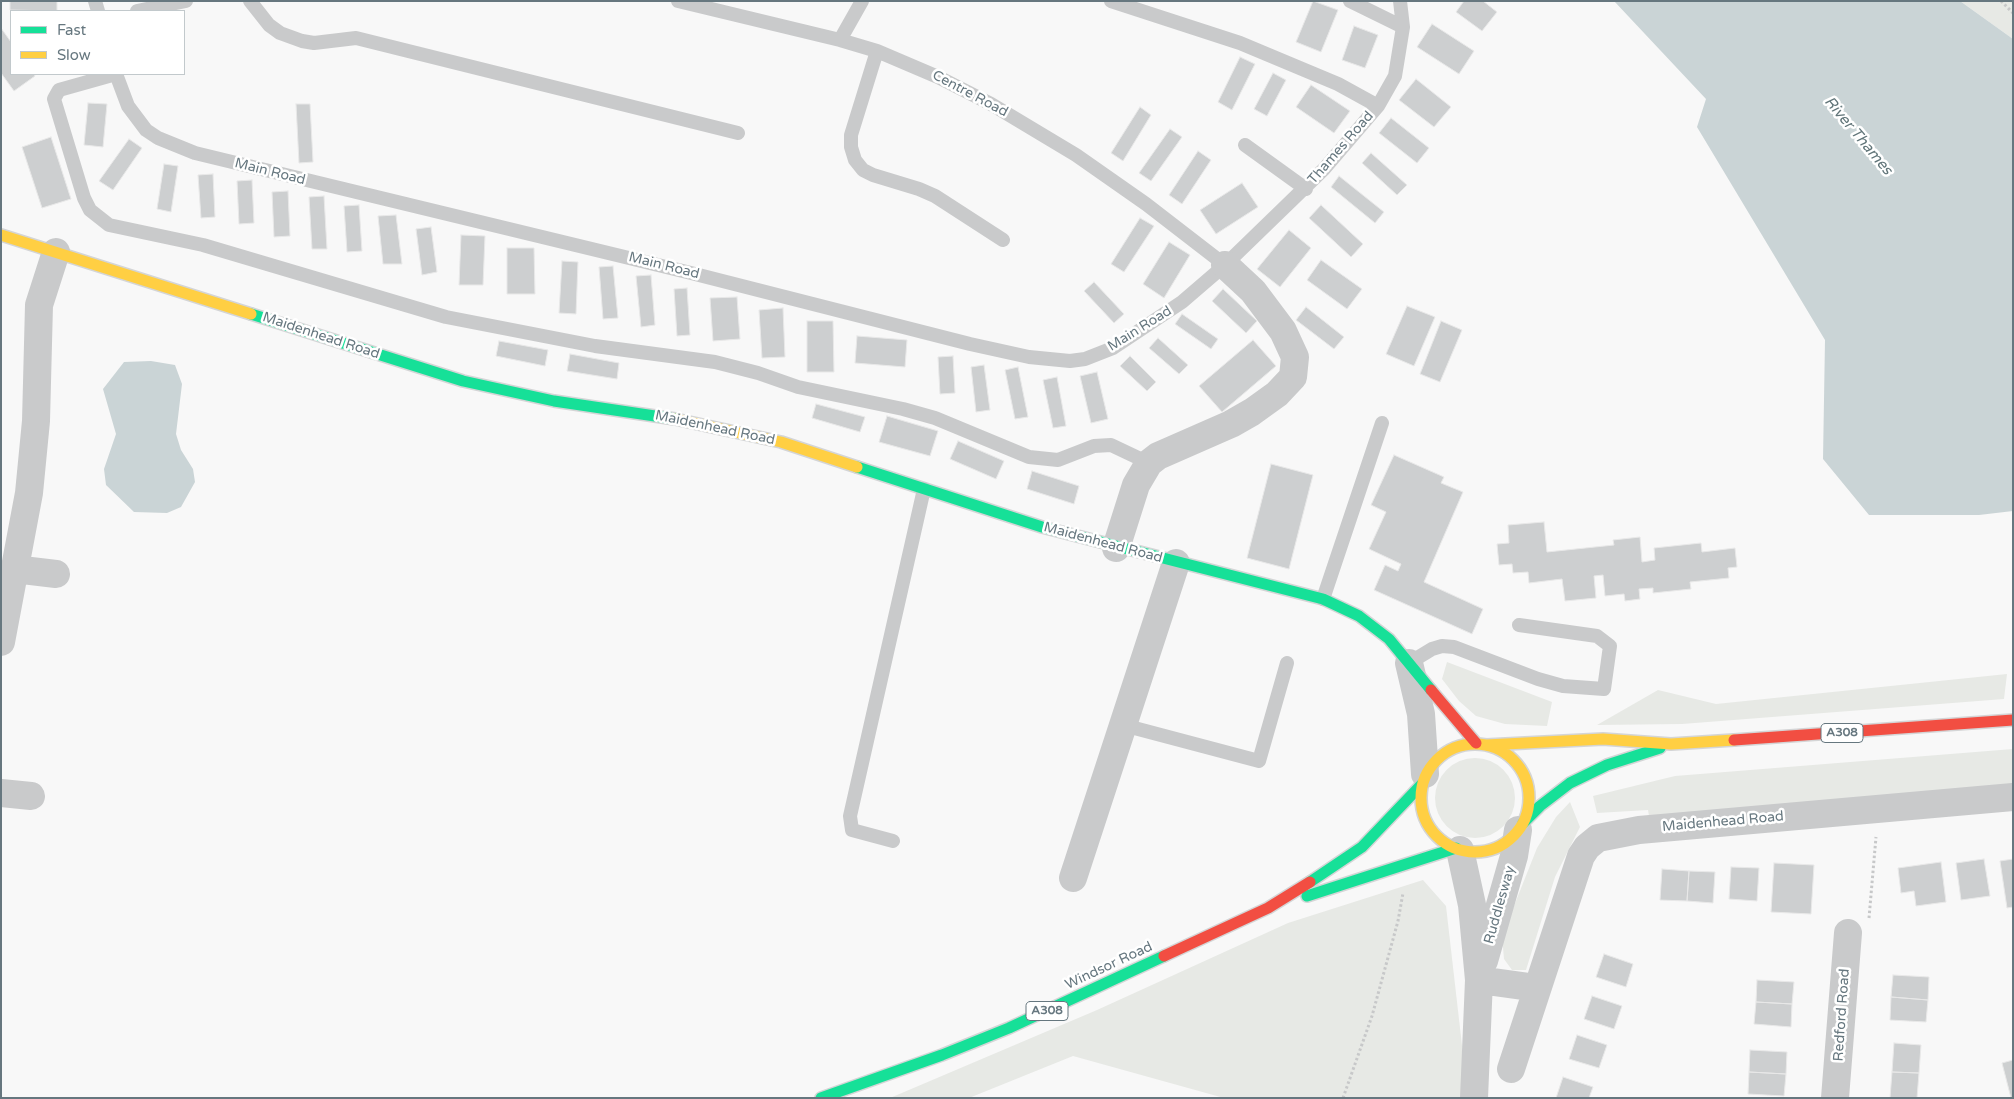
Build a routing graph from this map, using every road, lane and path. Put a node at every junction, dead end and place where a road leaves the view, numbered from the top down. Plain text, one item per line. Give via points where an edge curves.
1 (186, 1) edge
2 (250, 1) edge
3 (678, 1) edge
4 (862, 1) edge
5 (1111, 1) edge
6 (1350, 1) edge
7 (1400, 1) edge
8 (2001, 1) edge
9 (142, 10) edge
10 (2013, 13) edge
11 (1403, 27) junction
12 (840, 40) junction
13 (877, 51) junction
14 (112, 75) edge
15 (116, 75) edge
16 (1378, 106) junction
17 (738, 134) dead end
18 (1245, 145) dead end
19 (1306, 189) junction
20 (1, 235) edge
21 (1004, 240) dead end
22 (56, 252) junction
23 (1225, 266) junction
24 (1382, 424) dead end
25 (1149, 463) junction
26 (924, 489) junction
27 (1116, 548) junction
28 (1176, 563) junction
29 (14, 569) junction
30 (56, 574) dead end
31 (1323, 599) junction
32 (1519, 625) dead end
33 (1, 642) edge
34 (1287, 663) dead end
35 (1409, 663) junction
36 (2013, 720) edge
37 (1123, 725) junction
38 (1481, 744) junction
39 (1671, 744) junction
40 (1424, 779) junction
41 (1, 793) edge
42 (31, 796) dead end
43 (2013, 797) edge
44 (1879, 808) junction
45 (1521, 826) junction
46 (893, 841) dead end
47 (1458, 849) junction
48 (1400, 867) junction
49 (1073, 878) dead end
50 (1268, 908) junction
51 (1848, 933) joint
52 (1479, 980) junction
53 (1537, 988) junction
54 (1511, 1069) dead end
55 (821, 1098) edge
56 (1343, 1098) edge
57 (1474, 1098) edge
58 (1835, 1098) edge

1 - 9 lane
2 - 17 lane via 269,25 302,41 314,43 356,38
3 - 12 lane, Centre Road
4 - 12 lane
5 - 16 lane via 1240,43 1338,84
6 - 11 lane
7 - 11 lane, Thames Road
8 - 10 path
11 - 16 lane, Thames Road via 1395,76
12 - 13 lane, Centre Road
13 - 21 lane via 851,135 856,160 863,170 872,175 935,196
13 - 23 lane, Centre Road via 947,81 1046,136 1111,179
14 - 25 lane via 59,90 54,99 84,198 90,210 109,225 202,245 446,317 595,346 735,366 798,388 935,418 1029,457 1058,460 1094,446 1111,445
15 - 23 lane, Main Road via 128,106 146,130 195,154 1029,357 1085,359 1106,351 1169,311
16 - 19 lane, Thames Road
18 - 19 lane
19 - 23 lane, Thames Road
20 - 22 main road, Maidenhead Road
22 - 26 main road, Maidenhead Road via 463,381 554,401 735,430 782,442
22 - 29 street via 38,305 36,421 29,493
23 - 25 street via 1253,291 1283,331 1295,357 1293,377 1278,394 1252,412
24 - 31 lane
25 - 27 street via 1136,485
26 - 27 main road, Maidenhead Road
26 - 46 lane via 850,816 852,830
27 - 28 main road, Maidenhead Road
28 - 31 main road, Maidenhead Road
28 - 37 street
29 - 30 street
29 - 33 street
31 - 35 main road, Maidenhead Road via 1374,627
32 - 35 lane via 1597,636 1610,646 1604,689 1563,686 1442,646
34 - 37 lane via 1258,761
35 - 38 main road, Maidenhead Road
35 - 40 street via 1419,696
36 - 39 main road, A308
37 - 49 street
38 - 39 main road, A308 via 1603,739
38 - 40 main road via 1465,744 1446,751 1434,761
38 - 45 main road via 1506,753 1524,776 1529,795 1527,814
39 - 45 main road, A308 via 1588,774 1555,793
40 - 47 main road via 1421,804 1425,820 1435,835
40 - 50 main road, Windsor Road / A308 via 1400,810 1362,847
41 - 42 street
43 - 44 street, Maidenhead Road
44 - 51 path
44 - 53 street, Maidenhead Road via 1638,830 1598,838 1581,856
45 - 47 main road via 1506,842 1491,849 1475,852
45 - 52 street, Ruddlesway
47 - 48 main road, Windsor Road / A308
47 - 52 street, Ruddlesway via 1472,905
48 - 50 main road, Windsor Road / A308
48 - 56 path via 1404,883 1398,921 1372,1016
50 - 55 main road, Windsor Road / A308 via 1009,1028
51 - 58 street, Redford Road
52 - 53 street
52 - 57 street, Ruddlesway
53 - 54 street, Maidenhead Road

